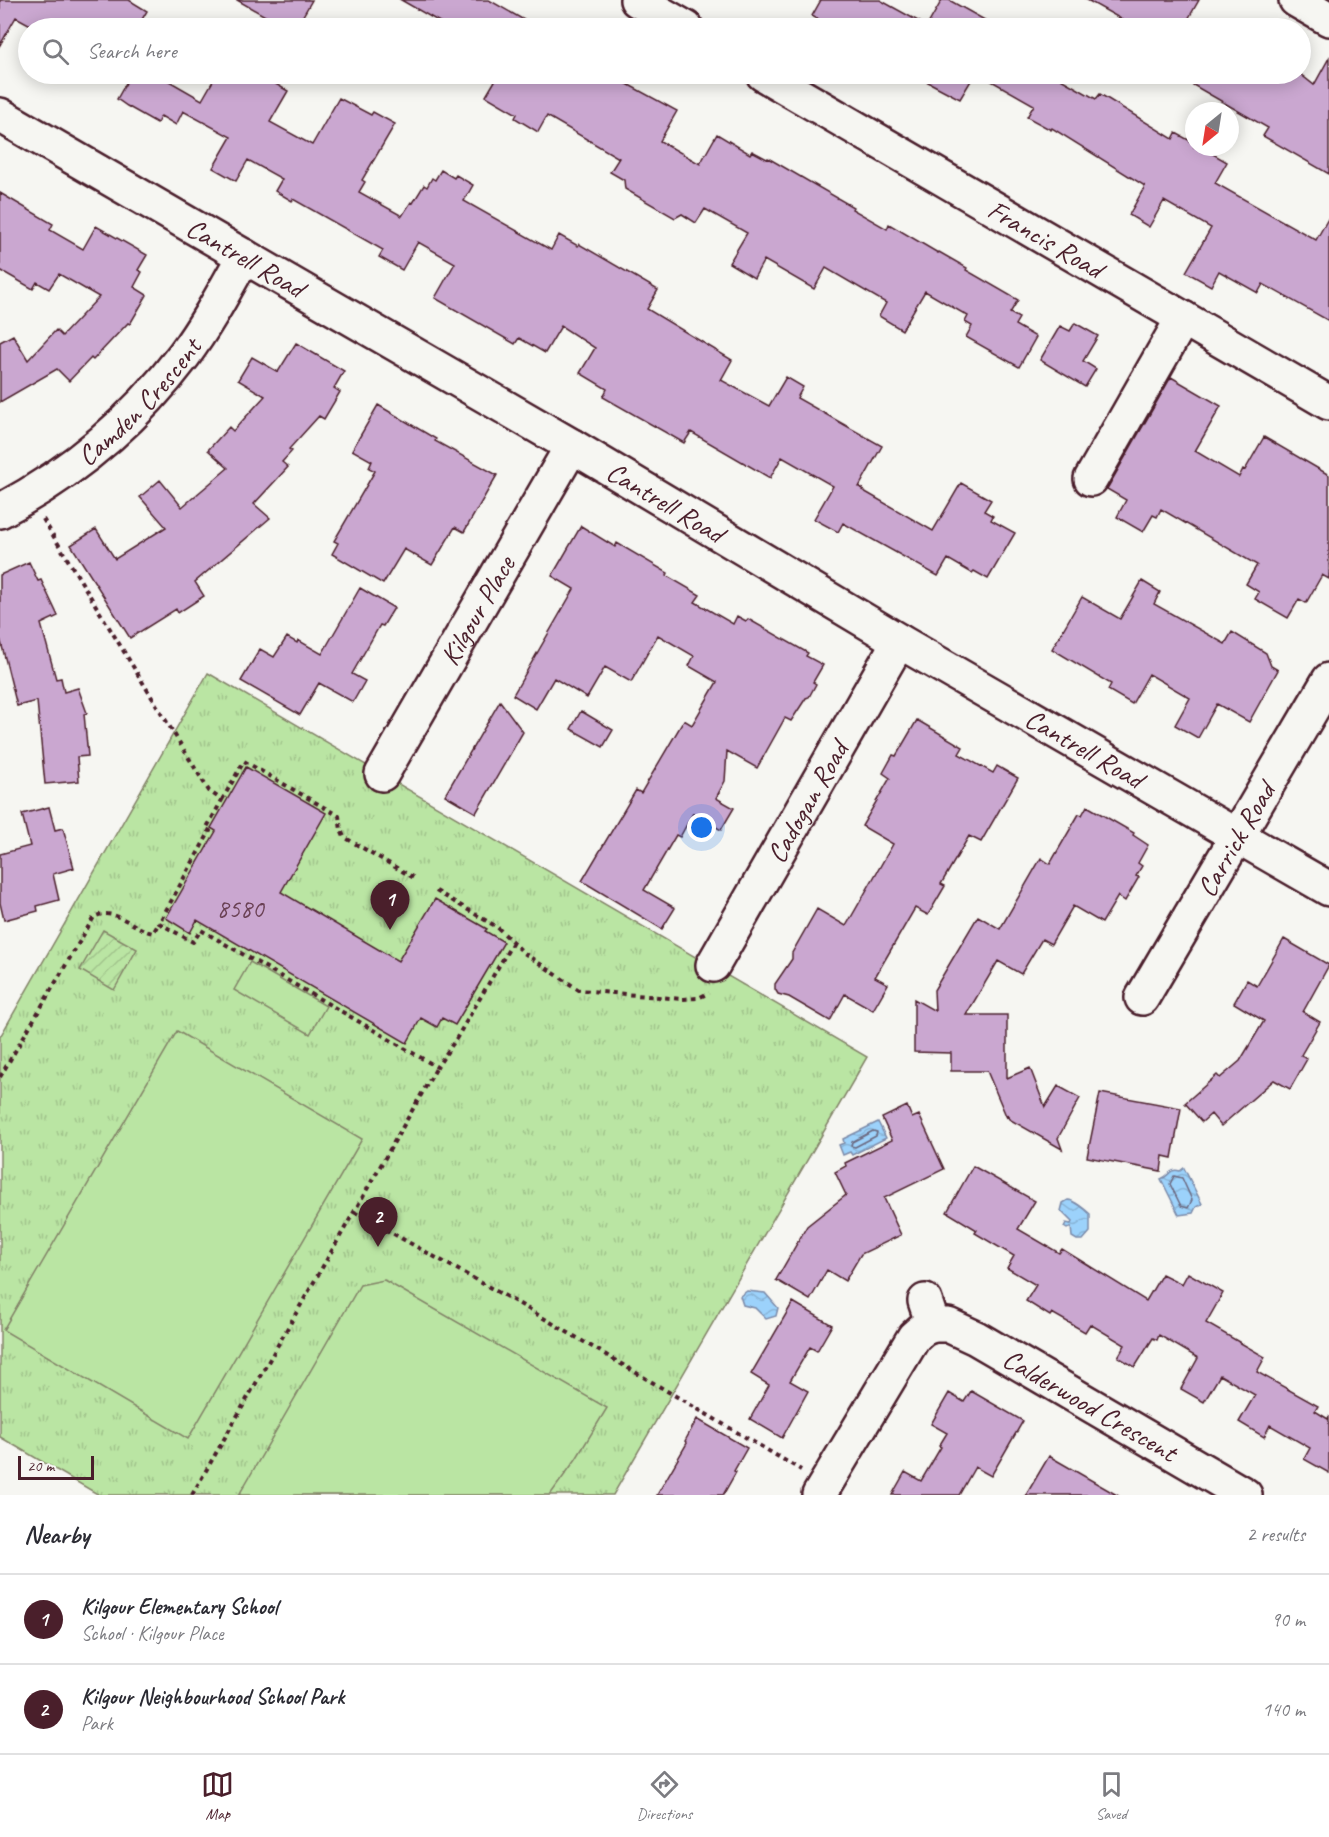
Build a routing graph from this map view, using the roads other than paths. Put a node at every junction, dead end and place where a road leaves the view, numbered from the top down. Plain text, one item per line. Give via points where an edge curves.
1 (637, 0) edge
2 (1296, 0) edge
3 (668, 18) edge
4 (1329, 19) edge
5 (780, 84) edge
6 (0, 115) edge
7 (244, 256) junction
8 (1183, 318) junction
9 (1329, 404) edge
10 (572, 446) junction
11 (1091, 479) dead end
12 (0, 511) edge
13 (899, 641) junction
14 (1329, 680) edge
15 (382, 774) dead end
16 (1237, 836) junction
17 (1329, 889) edge
18 (713, 978) road end
19 (1142, 999) dead end
20 (822, 1489) edge
21 (1245, 1495) edge

1 - 3 street
2 - 4 street
5 - 8 street, Francis Road
6 - 7 street, Cantrell Road
7 - 10 street, Cantrell Road
7 - 12 street, Camden Crescent via 192,344 149,397 87,456
8 - 9 street, Francis Road
8 - 11 street
10 - 13 street, Cantrell Road
10 - 15 street, Kilgour Place
13 - 16 street, Cantrell Road
13 - 18 street, Cadogan Road
14 - 16 street, Carrick Road
16 - 17 street, Cantrell Road
16 - 19 street, Carrick Road
20 - 21 street, Calderwood Crescent via 914,1337 923,1329 929,1313

